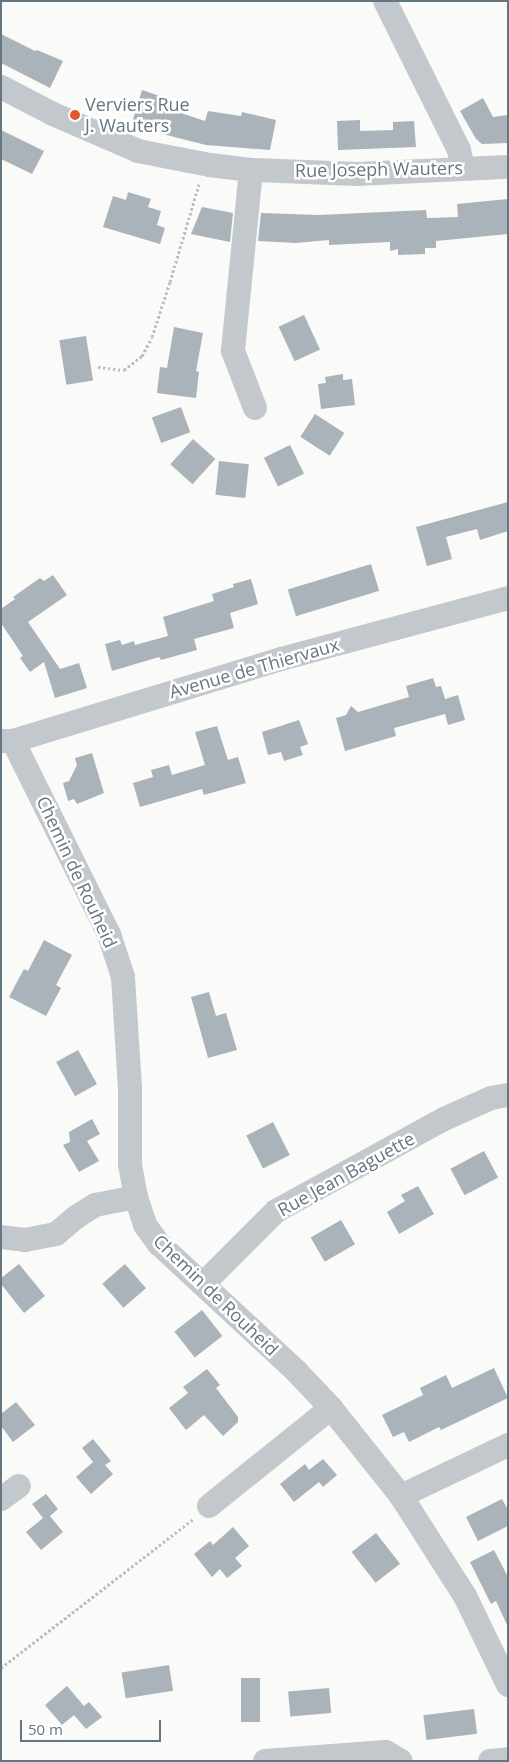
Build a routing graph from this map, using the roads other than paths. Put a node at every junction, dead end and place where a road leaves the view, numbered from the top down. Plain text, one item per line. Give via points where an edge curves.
1 (385, 1) edge
2 (1, 87) edge
3 (508, 166) edge
4 (463, 168) junction
5 (251, 170) junction
6 (255, 408) dead end
7 (508, 598) edge
8 (5, 741) edge
9 (508, 1095) edge
10 (136, 1197) junction
11 (1, 1237) edge
12 (203, 1284) junction
13 (331, 1408) junction
14 (508, 1445) edge
15 (401, 1496) junction
16 (209, 1506) road end
17 (508, 1685) edge
18 (508, 1759) edge
19 (265, 1761) edge
20 (401, 1761) edge
21 (490, 1761) edge

1 - 4 street via 459,150
2 - 5 street, Rue Joseph Wauters via 138,151
3 - 4 street, Rue Joseph Wauters
4 - 5 street, Rue Joseph Wauters via 357,174
5 - 6 street via 233,351
7 - 8 street, Avenue de Thiervaux via 280,659
8 - 10 street, Chemin de Rouheid via 109,934 123,977 130,1087 130,1164
9 - 12 street, Rue Jean Baguette via 491,1098 444,1119 276,1211
10 - 11 street via 95,1205 56,1234 25,1240
10 - 12 street, Chemin de Rouheid via 145,1225 159,1244
12 - 13 street, Chemin de Rouheid
13 - 15 street, Chemin de Rouheid
13 - 16 street
14 - 15 street
15 - 17 street, Chemin de Rouheid via 465,1596
18 - 21 street
19 - 20 street via 386,1752

